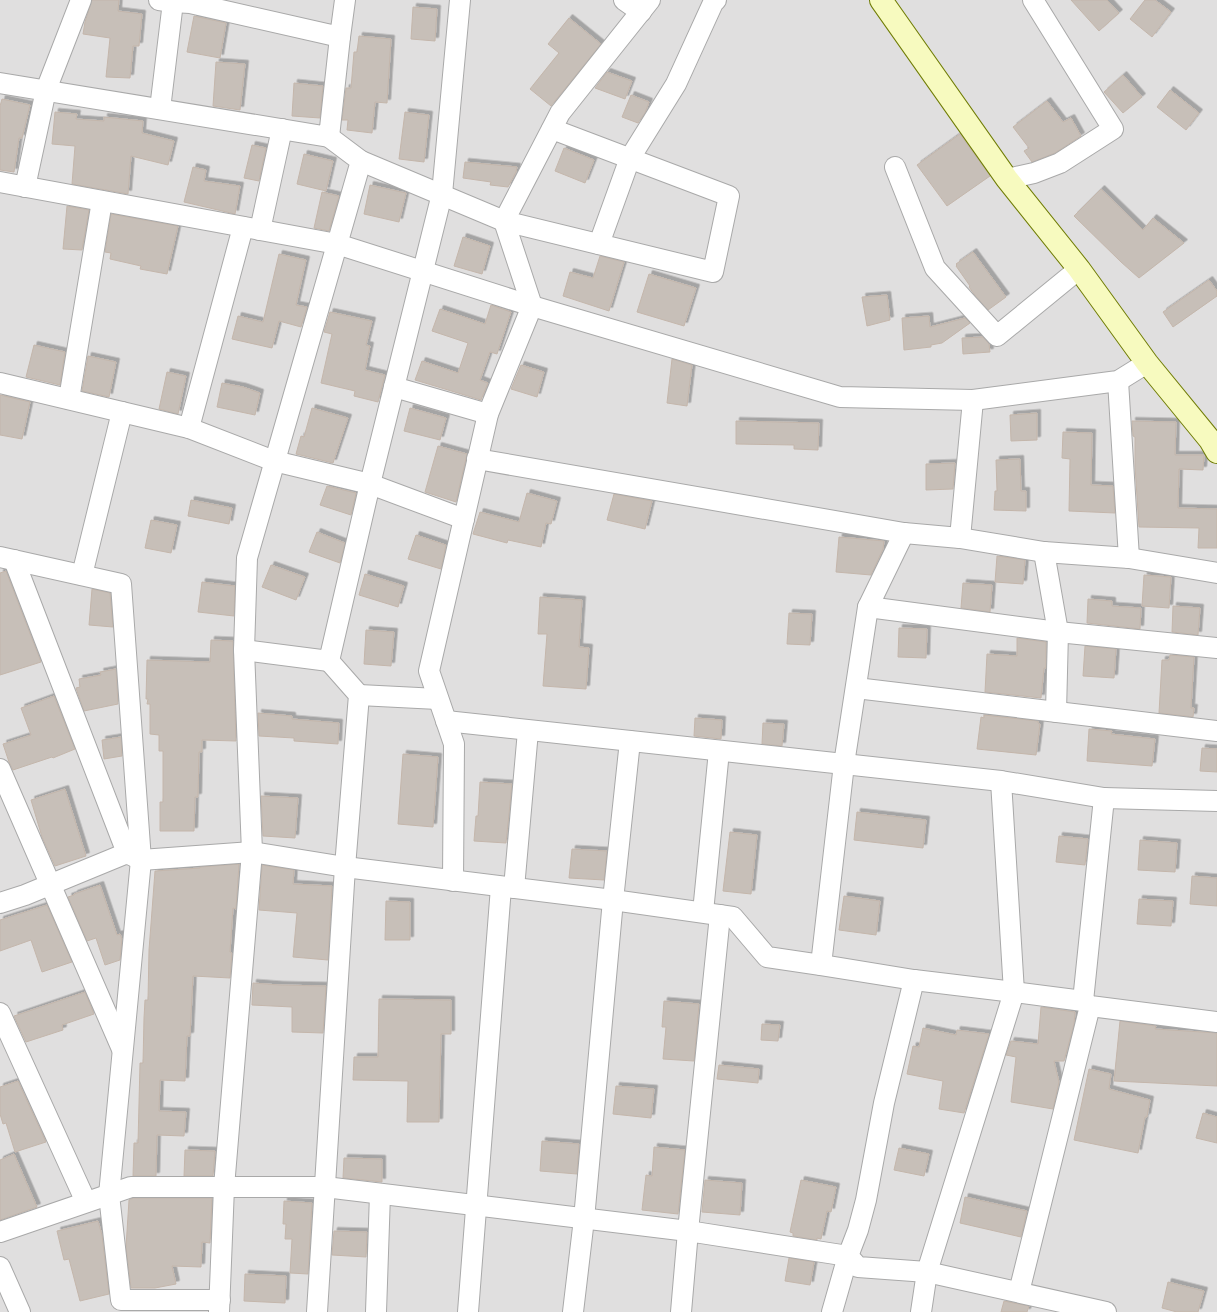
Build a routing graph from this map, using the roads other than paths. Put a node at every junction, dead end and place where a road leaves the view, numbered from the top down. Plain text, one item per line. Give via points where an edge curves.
1 (81, 0) edge
2 (346, 0) edge
3 (460, 0) edge
4 (624, 0) edge
5 (716, 0) edge
6 (1033, 0) edge
7 (178, 1) edge
8 (886, 1) edge
9 (645, 6) edge
10 (340, 37) junction
11 (0, 83) edge
12 (46, 90) junction
13 (160, 109) junction
14 (552, 128) junction
15 (282, 129) junction
16 (329, 137) junction
17 (630, 158) junction
18 (361, 161) junction
19 (895, 167) dead end
20 (1008, 179) junction
21 (0, 182) edge
22 (25, 187) junction
23 (442, 194) junction
24 (102, 201) junction
25 (504, 221) junction
26 (251, 228) junction
27 (337, 244) junction
28 (599, 244) junction
29 (1079, 269) junction
30 (423, 271) junction
31 (532, 306) junction
32 (1147, 364) junction
33 (1118, 381) junction
34 (0, 382) edge
35 (394, 387) junction
36 (69, 399) junction
37 (974, 400) junction
38 (122, 412) junction
39 (488, 414) junction
40 (189, 428) junction
41 (1217, 452) edge
42 (477, 459) junction
43 (274, 461) junction
44 (370, 484) junction
45 (464, 519) junction
46 (904, 533) junction
47 (960, 538) junction
48 (1044, 552) junction
49 (1129, 558) junction
50 (7, 559) edge
51 (1217, 573) edge
52 (82, 575) junction
53 (868, 607) junction
54 (1058, 632) junction
55 (1217, 648) edge
56 (244, 650) junction
57 (329, 661) junction
58 (856, 688) junction
59 (359, 695) junction
60 (438, 699) junction
61 (1056, 712) junction
62 (446, 722) junction
63 (528, 731) junction
64 (1217, 731) edge
65 (630, 741) junction
66 (719, 751) junction
67 (844, 764) junction
68 (0, 769) edge
69 (1001, 781) junction
70 (1104, 798) junction
71 (1217, 802) edge
72 (252, 852) junction
73 (134, 857) junction
74 (345, 867) junction
75 (453, 881) junction
76 (50, 884) junction
77 (508, 888) junction
78 (612, 900) junction
79 (0, 903) edge
80 (712, 914) junction
81 (822, 965) junction
82 (914, 980) junction
83 (1014, 992) junction
84 (1086, 1004) junction
85 (0, 1012) edge
86 (1217, 1022) edge
87 (122, 1051) junction
88 (224, 1187) junction
89 (325, 1187) junction
90 (380, 1194) junction
91 (108, 1195) junction
92 (86, 1202) junction
93 (477, 1206) junction
94 (584, 1219) junction
95 (688, 1231) junction
96 (0, 1232) edge
97 (848, 1256) junction
98 (0, 1267) edge
99 (927, 1272) junction
100 (1019, 1292) junction
101 (220, 1306) edge
102 (20, 1312) edge
103 (318, 1312) edge
104 (376, 1312) edge
105 (468, 1312) edge
106 (573, 1312) edge
107 (681, 1312) edge
108 (832, 1312) edge
109 (921, 1312) edge
110 (1106, 1312) edge

1 - 12 street
2 - 10 street
3 - 23 street
4 - 9 street
5 - 17 street via 676,84
6 - 20 street via 1113,128 1060,163
7 - 10 street
7 - 13 street
8 - 20 main road
9 - 14 street via 560,113
10 - 16 street
11 - 12 street
12 - 13 street
12 - 22 street
13 - 15 street
14 - 17 street
14 - 25 street
15 - 16 street
15 - 26 street
16 - 18 street
17 - 28 street
17 - 28 street via 729,196 713,272
18 - 23 street
18 - 27 street
19 - 29 street via 935,268 997,336
20 - 29 main road
21 - 22 street
22 - 24 street
23 - 25 street
23 - 30 street
24 - 26 street
24 - 36 street
25 - 28 street
25 - 31 street
26 - 27 street
26 - 40 street
27 - 30 street
27 - 43 street
29 - 32 main road
30 - 31 street
30 - 35 street
31 - 37 street via 840,397
31 - 39 street
32 - 33 street
32 - 41 main road
33 - 37 street
33 - 49 street
34 - 36 street
35 - 39 street
35 - 44 street
36 - 38 street
37 - 47 street
38 - 40 street
38 - 52 street
39 - 42 street
40 - 43 street
42 - 45 street
42 - 46 street
43 - 44 street
43 - 56 street via 247,558
44 - 45 street
44 - 57 street
45 - 60 street via 428,671
46 - 47 street
46 - 53 street
47 - 48 street
48 - 49 street
48 - 54 street
49 - 51 street
50 - 52 street
50 - 73 street
52 - 73 street via 121,584
53 - 54 street
53 - 58 street
54 - 55 street
54 - 61 street
56 - 57 street
56 - 72 street
57 - 59 street
58 - 61 street
58 - 67 street
59 - 60 street
59 - 74 street
60 - 62 street
61 - 64 street
62 - 63 street
62 - 75 street via 454,744
63 - 65 street
63 - 77 street
65 - 66 street
65 - 78 street
66 - 67 street
66 - 80 street
67 - 69 street
67 - 81 street
68 - 76 street
69 - 70 street
69 - 83 street
70 - 71 street
70 - 84 street
72 - 73 street
72 - 74 street
72 - 88 street
73 - 76 street
73 - 87 street
74 - 75 street
74 - 89 street
75 - 77 street
76 - 79 street
76 - 87 street
77 - 78 street
77 - 93 street
78 - 80 street
78 - 94 street
80 - 81 street via 733,916 767,957
80 - 95 street
81 - 82 street
82 - 83 street
82 - 97 street via 884,1103 866,1200
83 - 84 street
83 - 99 street
84 - 86 street
84 - 100 street
85 - 92 street
87 - 91 street
88 - 89 street
88 - 91 street via 131,1187
88 - 101 street
89 - 90 street
89 - 103 street
90 - 93 street
90 - 104 street
91 - 92 street
91 - 101 street via 121,1300
92 - 96 street
93 - 94 street
93 - 105 street
94 - 95 street
94 - 106 street
95 - 97 street
95 - 107 street
97 - 99 street via 858,1267
97 - 108 street
98 - 102 street
99 - 100 street
99 - 109 street
100 - 110 street

